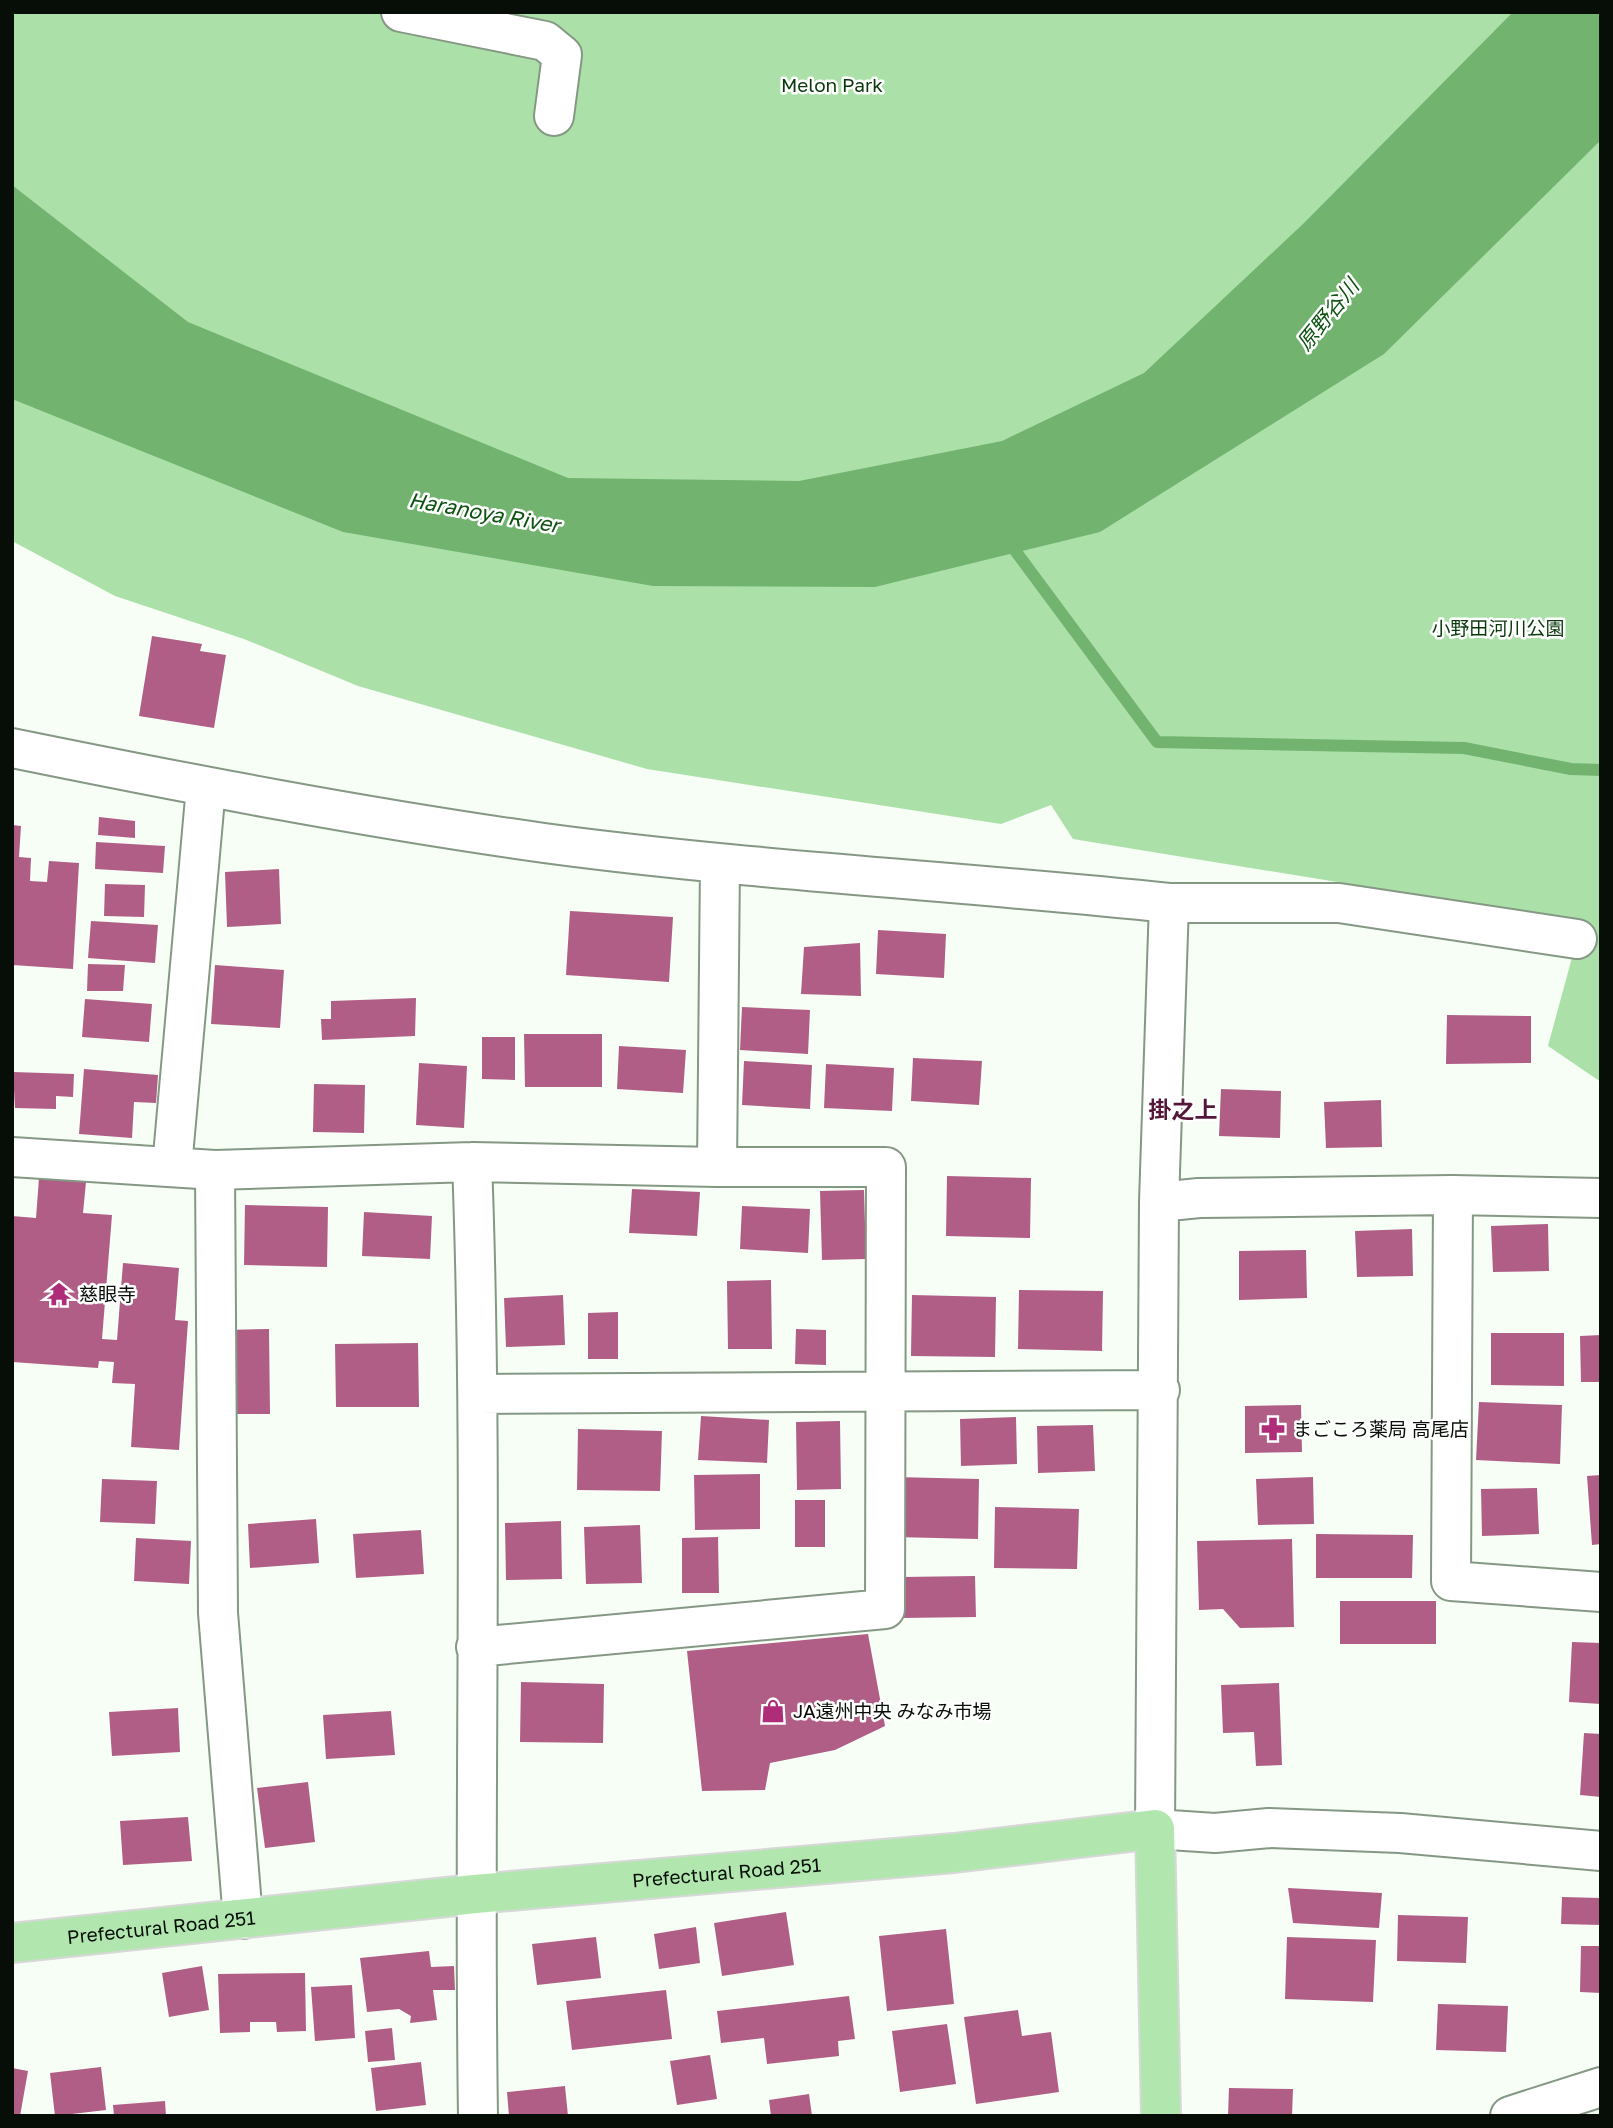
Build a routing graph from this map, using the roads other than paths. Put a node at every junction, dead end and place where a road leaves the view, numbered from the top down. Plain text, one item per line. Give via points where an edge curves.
1 (401, 12) edge
2 (554, 116) dead end
3 (12, 748) edge
4 (205, 787) junction
5 (720, 863) junction
6 (1170, 903) junction
7 (1577, 939) dead end
8 (12, 1157) edge
9 (472, 1162) junction
10 (172, 1167) junction
11 (716, 1167) junction
12 (215, 1170) junction
13 (1453, 1195) junction
14 (1601, 1198) edge
15 (1158, 1202) junction
16 (1160, 1390) junction
17 (885, 1393) junction
18 (478, 1394) junction
19 (1601, 1592) edge
20 (476, 1647) junction
21 (1155, 1829) junction
22 (1601, 1851) edge
23 (474, 1894) junction
24 (243, 1919) junction
25 (12, 1942) edge
26 (1601, 2087) edge
27 (478, 2116) edge
28 (1161, 2116) edge
29 (1510, 2116) edge

1 - 2 street via 545,41 562,55
3 - 4 street
4 - 5 street via 544,843
4 - 10 street
5 - 6 street
5 - 11 street
6 - 7 street via 1339,903
6 - 15 street
8 - 10 street
9 - 11 street
9 - 12 street
9 - 18 street
10 - 12 street
11 - 17 street via 886,1167
12 - 24 street via 218,1613
13 - 14 street
13 - 15 street
13 - 19 street via 1451,1581
15 - 16 street
16 - 17 street
16 - 21 street
17 - 18 street
17 - 20 street via 885,1609
18 - 20 street
20 - 23 street
21 - 22 street via 1400,1833
21 - 23 main road, Prefectural Road 251 via 954,1853
21 - 28 main road
23 - 24 main road, Prefectural Road 251
23 - 27 street
24 - 25 main road, Prefectural Road 251
26 - 29 street

